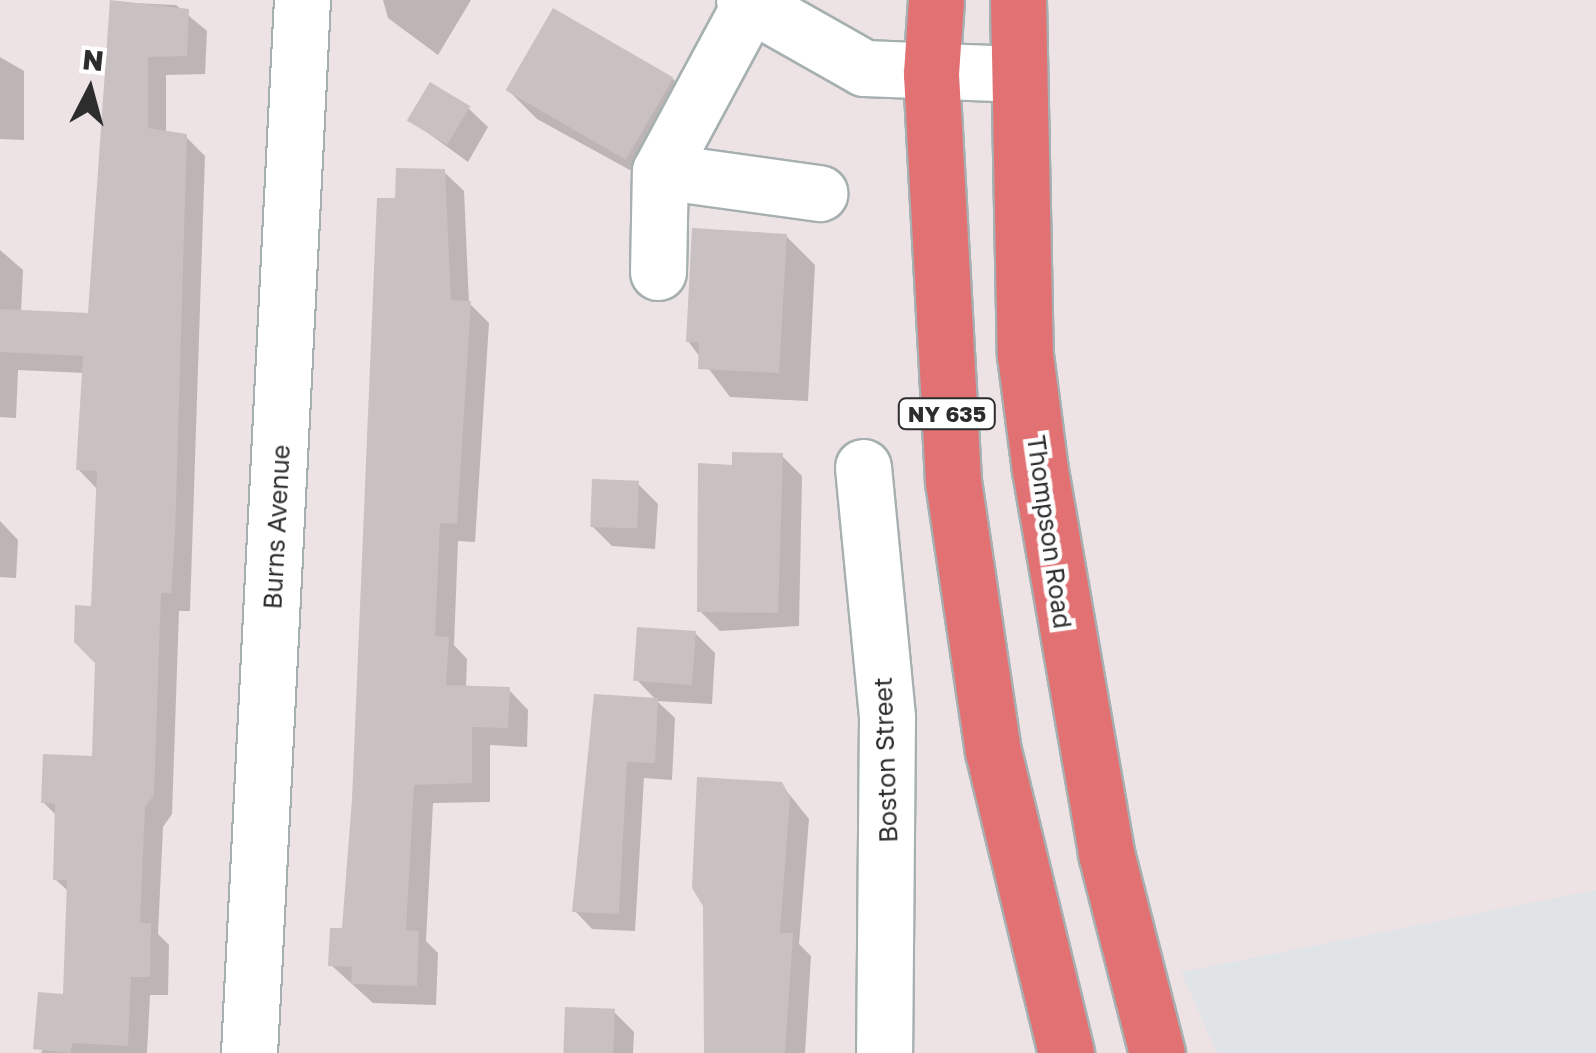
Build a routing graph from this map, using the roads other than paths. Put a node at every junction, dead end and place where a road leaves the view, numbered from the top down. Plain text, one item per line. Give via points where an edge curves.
1 (302, 0) edge
2 (936, 0) edge
3 (1018, 0) edge
4 (747, 2) edge
5 (930, 74) junction
6 (1017, 74) junction
7 (660, 171) junction
8 (818, 193) dead end
9 (658, 272) dead end
10 (863, 467) dead end
11 (249, 1053) edge
12 (884, 1053) edge
13 (1066, 1053) edge
14 (1158, 1053) edge

1 - 11 street, Burns Avenue
2 - 5 main road, NY 635
3 - 6 main road, Thompson Road / NY 635
4 - 5 street via 864,68
4 - 7 street
5 - 6 street
5 - 13 main road, NY 635 via 954,481 994,751
6 - 14 main road, Thompson Road / NY 635 via 1025,355 1064,646
7 - 8 street
7 - 9 street
10 - 12 street, Boston Street via 887,718

